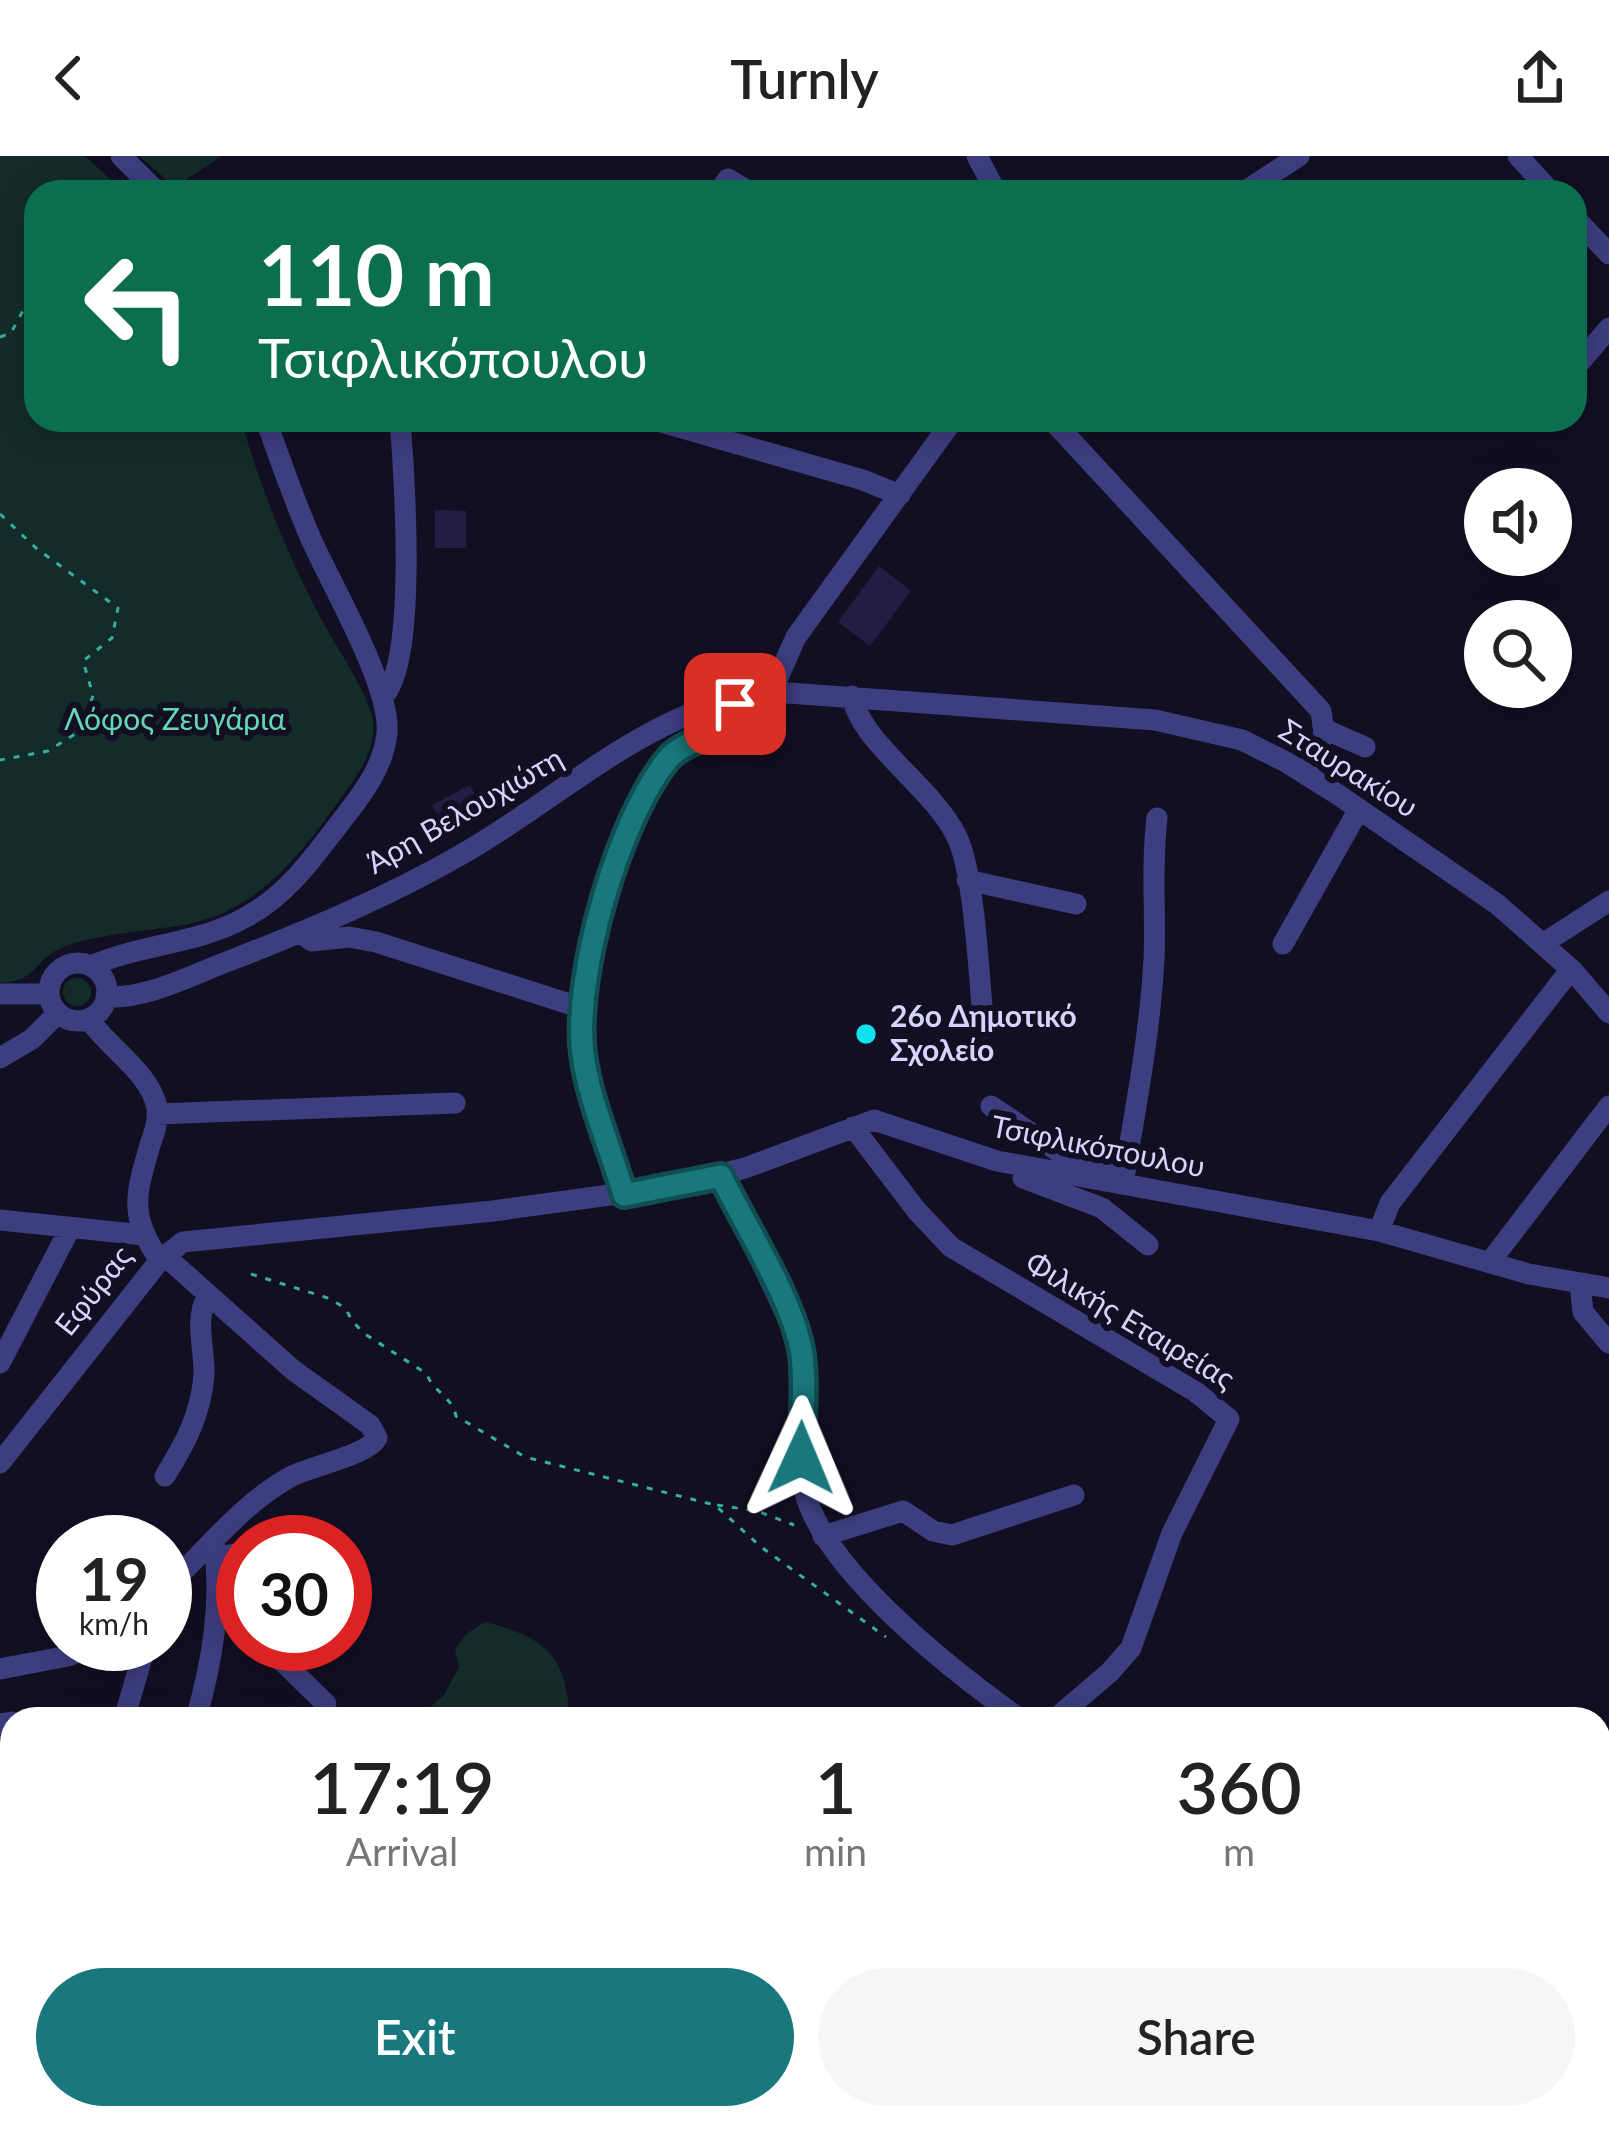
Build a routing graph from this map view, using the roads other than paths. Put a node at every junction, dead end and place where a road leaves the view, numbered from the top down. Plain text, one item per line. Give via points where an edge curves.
1 (121, 156) edge
2 (1299, 156) edge
3 (1518, 156) edge
4 (145, 180) edge
5 (1262, 180) edge
6 (1540, 180) edge
7 (1587, 231) edge
8 (1609, 254) edge
9 (1609, 328) edge
10 (1587, 354) edge
11 (271, 432) edge
12 (401, 432) edge
13 (695, 432) edge
14 (944, 432) edge
15 (1063, 432) edge
16 (900, 495) junction
17 (771, 693) junction
18 (852, 696) junction
19 (383, 697) junction
20 (734, 698) junction
21 (1324, 729) junction
22 (1365, 748) dead end
23 (1306, 775) junction
24 (1359, 809) junction
25 (1156, 818) dead end
26 (967, 880) junction
27 (1609, 901) edge
28 (1076, 904) dead end
29 (299, 933) junction
30 (1544, 943) junction
31 (1283, 944) dead end
32 (91, 966) junction
33 (1570, 969) junction
34 (0, 994) edge
35 (106, 997) junction
36 (53, 1004) junction
37 (584, 1010) junction
38 (1609, 1013) edge
39 (89, 1019) junction
40 (984, 1028) dead end
41 (0, 1058) edge
42 (454, 1103) dead end
43 (991, 1106) dead end
44 (1609, 1106) edge
45 (157, 1114) junction
46 (853, 1126) junction
47 (986, 1158) junction
48 (721, 1176) junction
49 (1123, 1184) junction
50 (624, 1195) junction
51 (0, 1220) edge
52 (70, 1228) junction
53 (1379, 1231) junction
54 (143, 1235) junction
55 (1148, 1245) dead end
56 (162, 1258) junction
57 (1490, 1262) junction
58 (1580, 1284) junction
59 (1609, 1288) edge
60 (207, 1298) junction
61 (1609, 1343) edge
62 (0, 1363) edge
63 (0, 1463) edge
64 (165, 1476) dead end
65 (1074, 1495) dead end
66 (823, 1536) junction
67 (215, 1549) junction
68 (192, 1567) edge
69 (36, 1662) edge
70 (0, 1669) edge
71 (138, 1671) edge
72 (292, 1671) edge
73 (326, 1704) dead end
74 (128, 1707) edge
75 (199, 1707) edge
76 (1005, 1707) edge
77 (1069, 1707) edge

1 - 4 street
2 - 5 street
3 - 6 street
7 - 8 street
9 - 10 street
11 - 19 street
12 - 19 street via 403,637
13 - 16 street
14 - 16 street
15 - 21 street via 1321,711
16 - 17 street via 796,637
17 - 18 street, Άρη Βελουχιώτη
17 - 20 street, Άρη Βελουχιώτη
18 - 23 street, Σταυρακίου via 1190,726 1242,740
18 - 26 street via 861,726 948,821
19 - 32 street via 385,746 373,777 275,898 217,931
20 - 29 street, Άρη Βελουχιώτη via 678,717 457,857
20 - 37 street via 731,720 670,756 632,819 598,926
21 - 22 street
21 - 23 street
23 - 24 street, Σταυρακίου
24 - 30 street, Σταυρακίου
24 - 31 street
25 - 49 street via 1150,1004
26 - 28 street
26 - 40 street
27 - 30 street
29 - 35 street, Άρη Βελουχιώτη via 143,993
29 - 37 street via 312,941 376,942
30 - 33 street, Σταυρακίου
32 - 35 street
32 - 36 street via 61,968 51,980
33 - 38 street, Σταυρακίου
33 - 53 street via 1390,1203
34 - 36 street
35 - 39 street
36 - 39 street via 69,1020
36 - 41 street via 32,1039
37 - 50 street via 584,1063
39 - 45 street via 147,1088
42 - 45 street
43 - 49 street
44 - 57 street
45 - 54 street, Εφύρας via 137,1193
46 - 47 street, Τσιφλικόπουλου via 887,1122
46 - 48 street, Τσιφλικόπουλου
46 - 77 street, Φιλικής Εταιρείας via 951,1247 1210,1400 1229,1419 1172,1533 1131,1648
47 - 49 street, Τσιφλικόπουλου
47 - 55 street via 1102,1208
48 - 50 street, Τσιφλικόπουλου
48 - 66 street via 799,1342 802,1474
49 - 53 street, Τσιφλικόπουλου
50 - 56 street, Τσιφλικόπουλου via 195,1239
51 - 52 street
52 - 54 street
52 - 62 street
53 - 57 street, Τσιφλικόπουλου
54 - 56 street, Εφύρας
56 - 60 street
56 - 63 street, Εφύρας
57 - 58 street, Τσιφλικόπουλου
58 - 59 street, Τσιφλικόπουλου
58 - 61 street via 1583,1312
60 - 64 street via 195,1420
60 - 67 street via 377,1438 285,1480
65 - 66 street via 952,1534 903,1511
66 - 76 street via 929,1646
67 - 68 street
67 - 75 street via 217,1625
69 - 70 street
71 - 74 street
72 - 73 street

